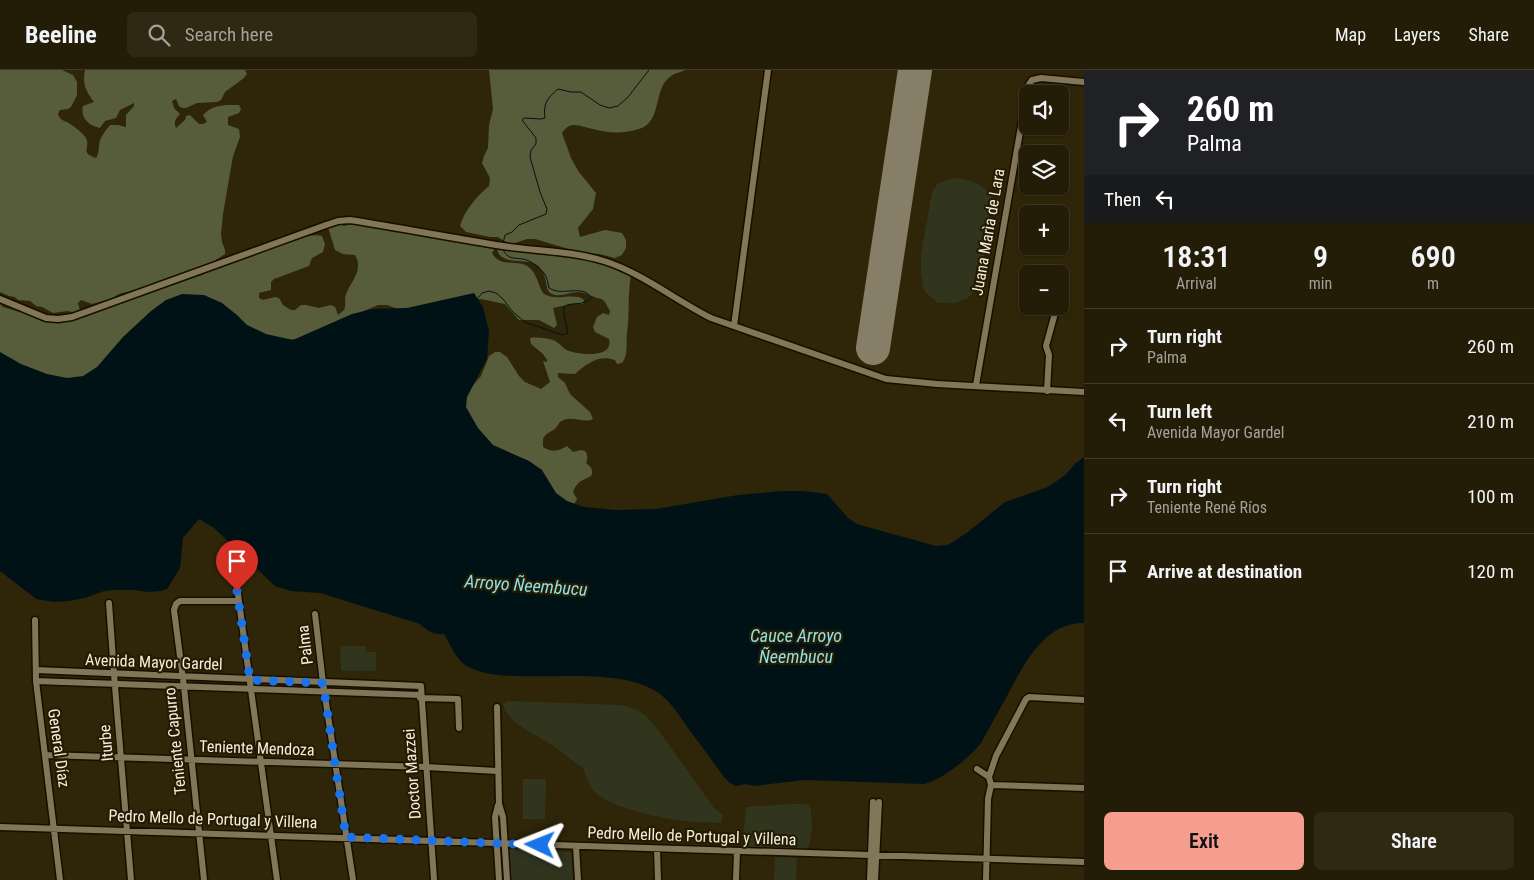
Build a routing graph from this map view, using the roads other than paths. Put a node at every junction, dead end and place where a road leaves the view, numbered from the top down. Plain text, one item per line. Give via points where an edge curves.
1 (768, 70) edge
2 (1084, 82) edge
3 (0, 299) edge
4 (1054, 315) edge
5 (734, 326) junction
6 (976, 385) junction
7 (1047, 391) junction
8 (1084, 392) edge
9 (229, 562) dead end
10 (238, 601) junction
11 (109, 603) dead end
12 (315, 614) dead end
13 (35, 620) dead end
14 (36, 670) junction
15 (114, 674) junction
16 (182, 677) junction
17 (250, 680) junction
18 (36, 681) junction
19 (323, 683) junction
20 (115, 684) junction
21 (421, 686) joint
22 (184, 687) junction
23 (251, 689) junction
24 (324, 692) junction
25 (420, 696) junction
26 (1084, 700) edge
27 (497, 708) dead end
28 (459, 728) dead end
29 (46, 755) junction
30 (122, 758) junction
31 (190, 760) junction
32 (261, 762) junction
33 (336, 765) junction
34 (426, 767) junction
35 (977, 769) dead end
36 (497, 771) junction
37 (989, 777) junction
38 (991, 785) junction
39 (1084, 788) edge
40 (876, 802) dead end
41 (499, 804) junction
42 (0, 826) edge
43 (55, 828) junction
44 (127, 831) junction
45 (200, 833) junction
46 (271, 836) junction
47 (346, 837) junction
48 (431, 841) junction
49 (497, 843) junction
50 (505, 844) junction
51 (576, 846) junction
52 (657, 848) junction
53 (737, 852) junction
54 (874, 856) junction
55 (985, 859) junction
56 (1084, 862) edge
57 (60, 880) edge
58 (132, 880) edge
59 (204, 880) edge
60 (277, 880) edge
61 (353, 880) edge
62 (434, 880) edge
63 (499, 880) edge
64 (507, 880) edge
65 (578, 880) edge
66 (658, 880) edge
67 (736, 880) edge
68 (870, 880) edge
69 (875, 880) edge
70 (984, 880) edge

1 - 5 street
2 - 6 street, Juana Marìa de Lara via 1036,78 1029,83
3 - 5 street via 46,318 72,317 338,221 350,220 604,261 661,289 694,310
4 - 7 street via 1046,346 1049,355
5 - 6 street via 886,379
6 - 7 street
7 - 8 street
9 - 10 street via 236,580
10 - 16 street, Teniente Capurro via 180,601 174,610
10 - 17 street
11 - 15 street, Iturbe
12 - 19 street, Palma
13 - 14 street, General Díaz
14 - 15 street, Avenida Mayor Gardel
14 - 18 street, General Díaz
15 - 16 street, Avenida Mayor Gardel
15 - 20 street, Iturbe
16 - 17 street, Avenida Mayor Gardel
16 - 22 street, Teniente Capurro
17 - 19 street, Avenida Mayor Gardel
17 - 23 street
18 - 20 street, Avenida Mayor Gardel
18 - 29 street, General Díaz
19 - 21 street, Avenida Mayor Gardel
19 - 24 street, Palma
20 - 22 street, Avenida Mayor Gardel
20 - 30 street, Iturbe
21 - 25 street, Doctor Mazzei
22 - 23 street, Avenida Mayor Gardel
22 - 31 street, Teniente Capurro
23 - 24 street, Avenida Mayor Gardel
23 - 32 street
24 - 25 street, Avenida Mayor Gardel
24 - 33 street, Palma
25 - 28 street, Avenida Mayor Gardel via 458,699
25 - 34 street, Doctor Mazzei
26 - 37 street via 1026,699 996,756
27 - 36 street
29 - 30 street, Teniente Mendoza
29 - 43 street, General Díaz
30 - 31 street, Teniente Mendoza
30 - 44 street, Iturbe
31 - 32 street, Teniente Mendoza
31 - 45 street, Teniente Capurro
32 - 33 street, Teniente Mendoza
32 - 46 street
33 - 34 street, Teniente Mendoza
33 - 47 street, Palma
34 - 36 street, Teniente Mendoza
34 - 48 street, Doctor Mazzei
35 - 37 street
36 - 41 street
37 - 38 street
38 - 39 street
38 - 55 street
40 - 54 street
41 - 49 street via 495,817
41 - 50 street
42 - 43 street, Pedro Mello de Portugal y Villena
43 - 44 street, Pedro Mello de Portugal y Villena
43 - 57 street, General Díaz
44 - 45 street, Pedro Mello de Portugal y Villena
44 - 58 street, Iturbe
45 - 46 street, Pedro Mello de Portugal y Villena
45 - 59 street, Teniente Capurro
46 - 47 street, Pedro Mello de Portugal y Villena
46 - 60 street
47 - 48 street, Pedro Mello de Portugal y Villena
47 - 61 street, Palma
48 - 49 street, Pedro Mello de Portugal y Villena
48 - 62 street, Doctor Mazzei
49 - 50 street, Pedro Mello de Portugal y Villena
49 - 63 street
50 - 51 street, Pedro Mello de Portugal y Villena
50 - 64 street
51 - 52 street, Pedro Mello de Portugal y Villena
51 - 65 street
52 - 53 street, Pedro Mello de Portugal y Villena
52 - 66 street
53 - 54 street, Pedro Mello de Portugal y Villena
53 - 67 street
54 - 55 street, Pedro Mello de Portugal y Villena
54 - 68 street
54 - 69 street
55 - 56 street, Pedro Mello de Portugal y Villena
55 - 70 street

